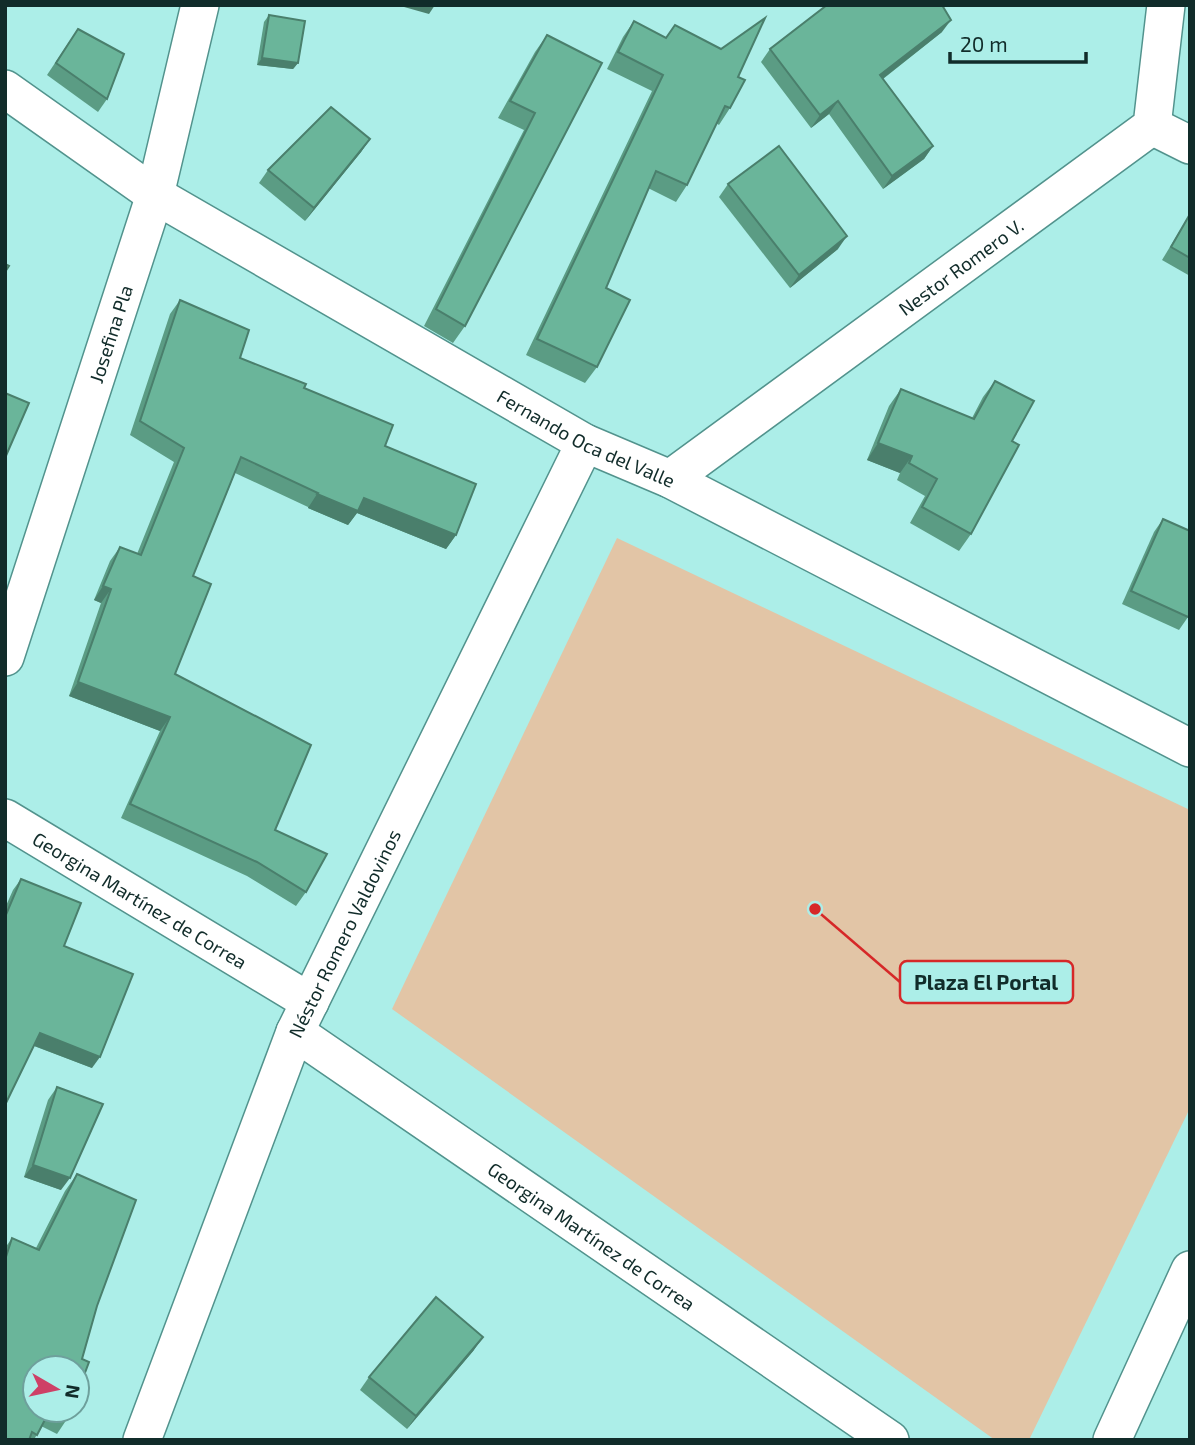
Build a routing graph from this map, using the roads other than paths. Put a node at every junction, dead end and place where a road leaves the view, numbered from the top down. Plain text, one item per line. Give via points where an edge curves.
1 (200, 5) edge
2 (1166, 5) edge
3 (5, 89) edge
4 (1152, 126) junction
5 (1190, 145) edge
6 (155, 195) junction
7 (585, 443) junction
8 (670, 479) junction
9 (5, 657) edge
10 (1190, 748) edge
11 (5, 818) edge
12 (302, 1017) junction
13 (1190, 1270) edge
14 (142, 1440) edge
15 (890, 1440) edge
16 (1112, 1440) edge

1 - 6 street, Josefina Pla
2 - 4 street
3 - 6 street, Fernando Oca del Valle
4 - 5 street
4 - 8 street, Nestor Romero V.
6 - 7 street, Fernando Oca del Valle
6 - 9 street, Josefina Pla
7 - 8 street, Fernando Oca del Valle
7 - 12 street, Néstor Romero Valdovinos
8 - 10 street, Fernando Oca del Valle
11 - 12 street, Georgina Martínez de Correa
12 - 14 street, Néstor Romero Valdovinos
12 - 15 street, Georgina Martínez de Correa
13 - 16 street

